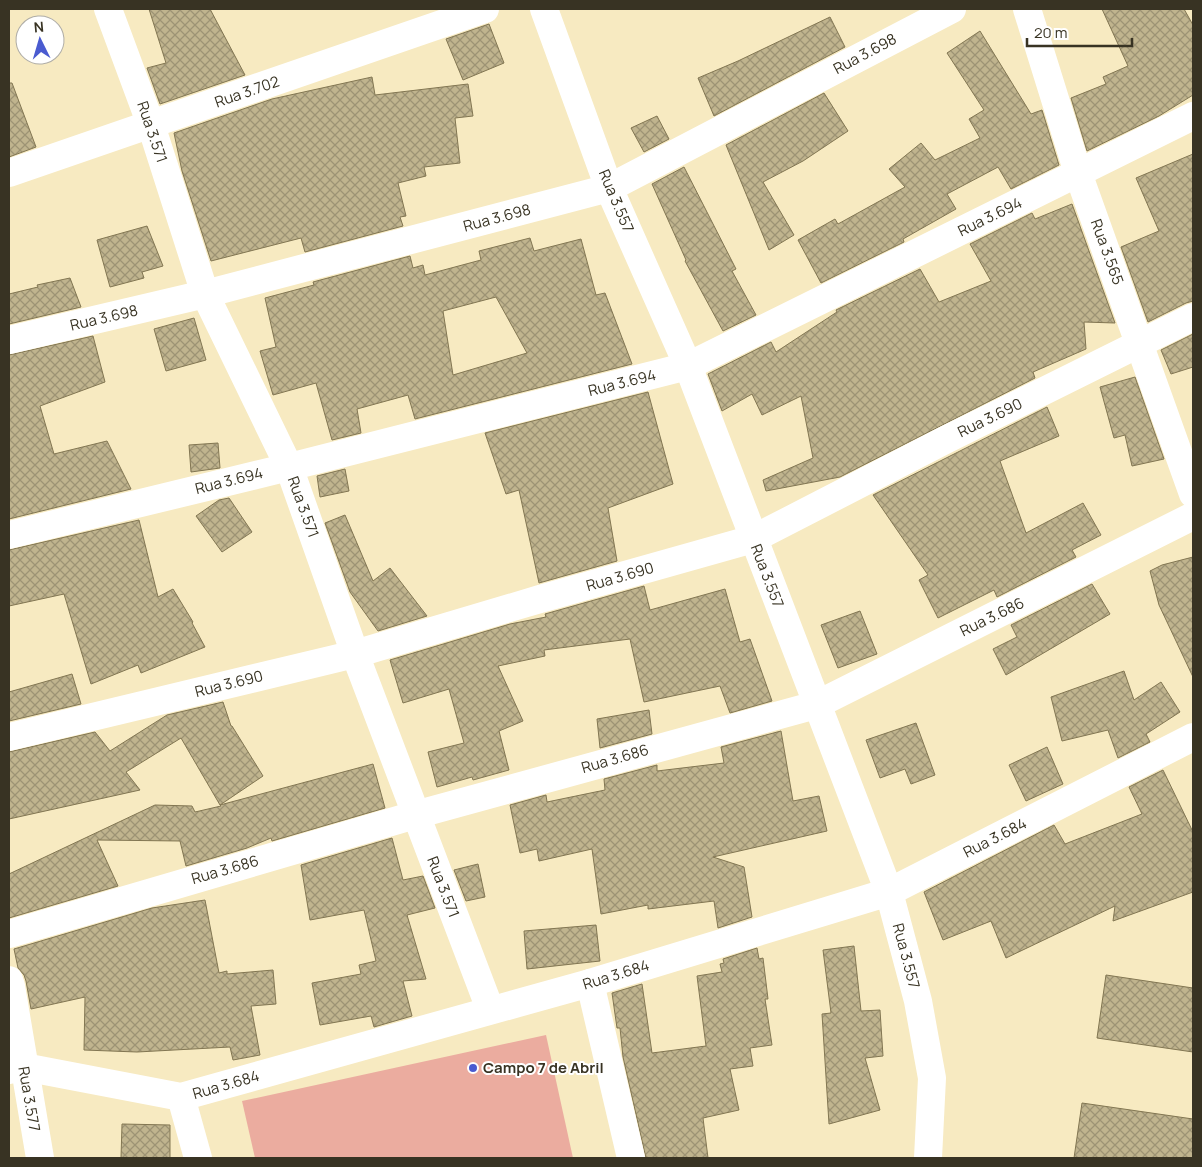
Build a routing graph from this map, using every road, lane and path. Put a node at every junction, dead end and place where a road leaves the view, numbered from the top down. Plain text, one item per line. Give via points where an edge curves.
1 (108, 9) edge
2 (485, 9) edge
3 (544, 9) edge
4 (952, 9) edge
5 (1027, 9) edge
6 (1193, 116) edge
7 (151, 125) junction
8 (9, 173) edge
9 (1078, 173) junction
10 (609, 188) junction
11 (205, 294) junction
12 (1193, 316) edge
13 (9, 340) edge
14 (1140, 343) junction
15 (688, 366) junction
16 (288, 467) junction
17 (1193, 494) edge
18 (1193, 516) edge
19 (9, 535) edge
20 (753, 539) junction
21 (355, 654) junction
22 (816, 704) junction
23 (9, 737) edge
24 (1193, 737) edge
25 (415, 815) junction
26 (888, 892) junction
27 (9, 934) edge
28 (9, 980) edge
29 (590, 983) junction
30 (490, 1010) junction
31 (16, 1068) edge
32 (181, 1097) junction
33 (40, 1158) edge
34 (198, 1158) edge
35 (631, 1158) edge
36 (928, 1158) edge

1 - 7 street, Rua 3.571
2 - 7 street, Rua 3.702
3 - 10 street, Rua 3.557
4 - 10 street, Rua 3.698
5 - 9 street, Rua 3.565
6 - 9 street, Rua 3.694
7 - 8 street, Rua 3.702
7 - 11 street, Rua 3.571
9 - 14 street, Rua 3.565
9 - 15 street, Rua 3.694
10 - 11 street, Rua 3.698
10 - 15 street, Rua 3.557
11 - 13 street, Rua 3.698
11 - 16 street, Rua 3.571
12 - 14 street, Rua 3.690
14 - 17 street, Rua 3.565
14 - 20 street, Rua 3.690
15 - 16 street, Rua 3.694
15 - 20 street, Rua 3.557
16 - 19 street, Rua 3.694
16 - 21 street, Rua 3.571
18 - 22 street, Rua 3.686
20 - 21 street, Rua 3.690
20 - 22 street, Rua 3.557
21 - 23 street, Rua 3.690
21 - 25 street, Rua 3.571
22 - 25 street, Rua 3.686
22 - 26 street, Rua 3.557
24 - 26 street, Rua 3.684
25 - 27 street, Rua 3.686
25 - 30 street, Rua 3.571
26 - 29 street, Rua 3.684
26 - 36 street, Rua 3.557 via 918,1001 932,1078
28 - 31 street, Rua 3.577
29 - 30 street, Rua 3.684
29 - 35 street
30 - 32 street, Rua 3.684
31 - 32 street, Rua 3.684
31 - 33 street, Rua 3.577
32 - 34 street

